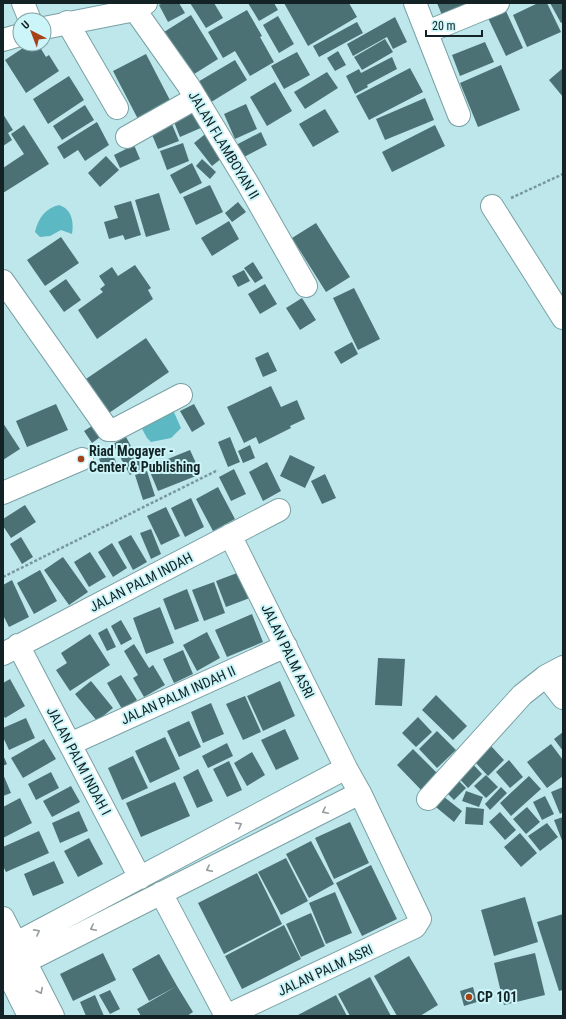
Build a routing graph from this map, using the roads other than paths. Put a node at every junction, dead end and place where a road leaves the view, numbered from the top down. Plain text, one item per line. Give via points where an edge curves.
1 (415, 3) edge
2 (498, 3) edge
3 (140, 6) edge
4 (67, 22) junction
5 (52, 26) edge
6 (427, 32) junction
7 (196, 98) junction
8 (117, 108) dead end
9 (458, 115) dead end
10 (126, 137) dead end
11 (492, 206) road end
12 (3, 281) edge
13 (306, 286) dead end
14 (563, 318) edge
15 (181, 395) dead end
16 (82, 459) dead end
17 (3, 493) edge
18 (279, 510) dead end
19 (230, 535) junction
20 (286, 646) junction
21 (11, 649) edge
22 (554, 672) edge
23 (563, 698) edge
24 (70, 744) junction
25 (346, 768) junction
26 (360, 793) junction
27 (428, 799) dead end
28 (140, 878) junction
29 (161, 893) junction
30 (3, 918) edge
31 (9, 960) edge
32 (29, 1016) edge
33 (53, 1016) edge
34 (226, 1016) edge

1 - 6 street
2 - 6 street
3 - 4 street
3 - 7 street, JALAN FLAMBOYAN II
4 - 5 street
4 - 8 street
6 - 9 street
7 - 10 street
7 - 13 street, JALAN FLAMBOYAN II
11 - 14 street
12 - 15 street via 108,430 114,430
16 - 17 street
18 - 19 street, JALAN PALM INDAH
19 - 20 street, JALAN PALM ASRI
19 - 21 street, JALAN PALM INDAH
20 - 24 street, JALAN PALM INDAH II
20 - 25 street, JALAN PALM ASRI
21 - 24 street, JALAN PALM INDAH I
22 - 23 street
22 - 27 street via 522,695
24 - 28 street, JALAN PALM INDAH I
25 - 26 street, JALAN PALM ASRI
28 -> 25 street
26 -> 29 street
26 - 34 street, JALAN PALM ASRI via 420,919 419,924
31 -> 28 street
29 -> 31 street
29 - 34 street, JALAN PALM ASRI
30 - 31 street
31 - 32 street
31 -> 33 street

